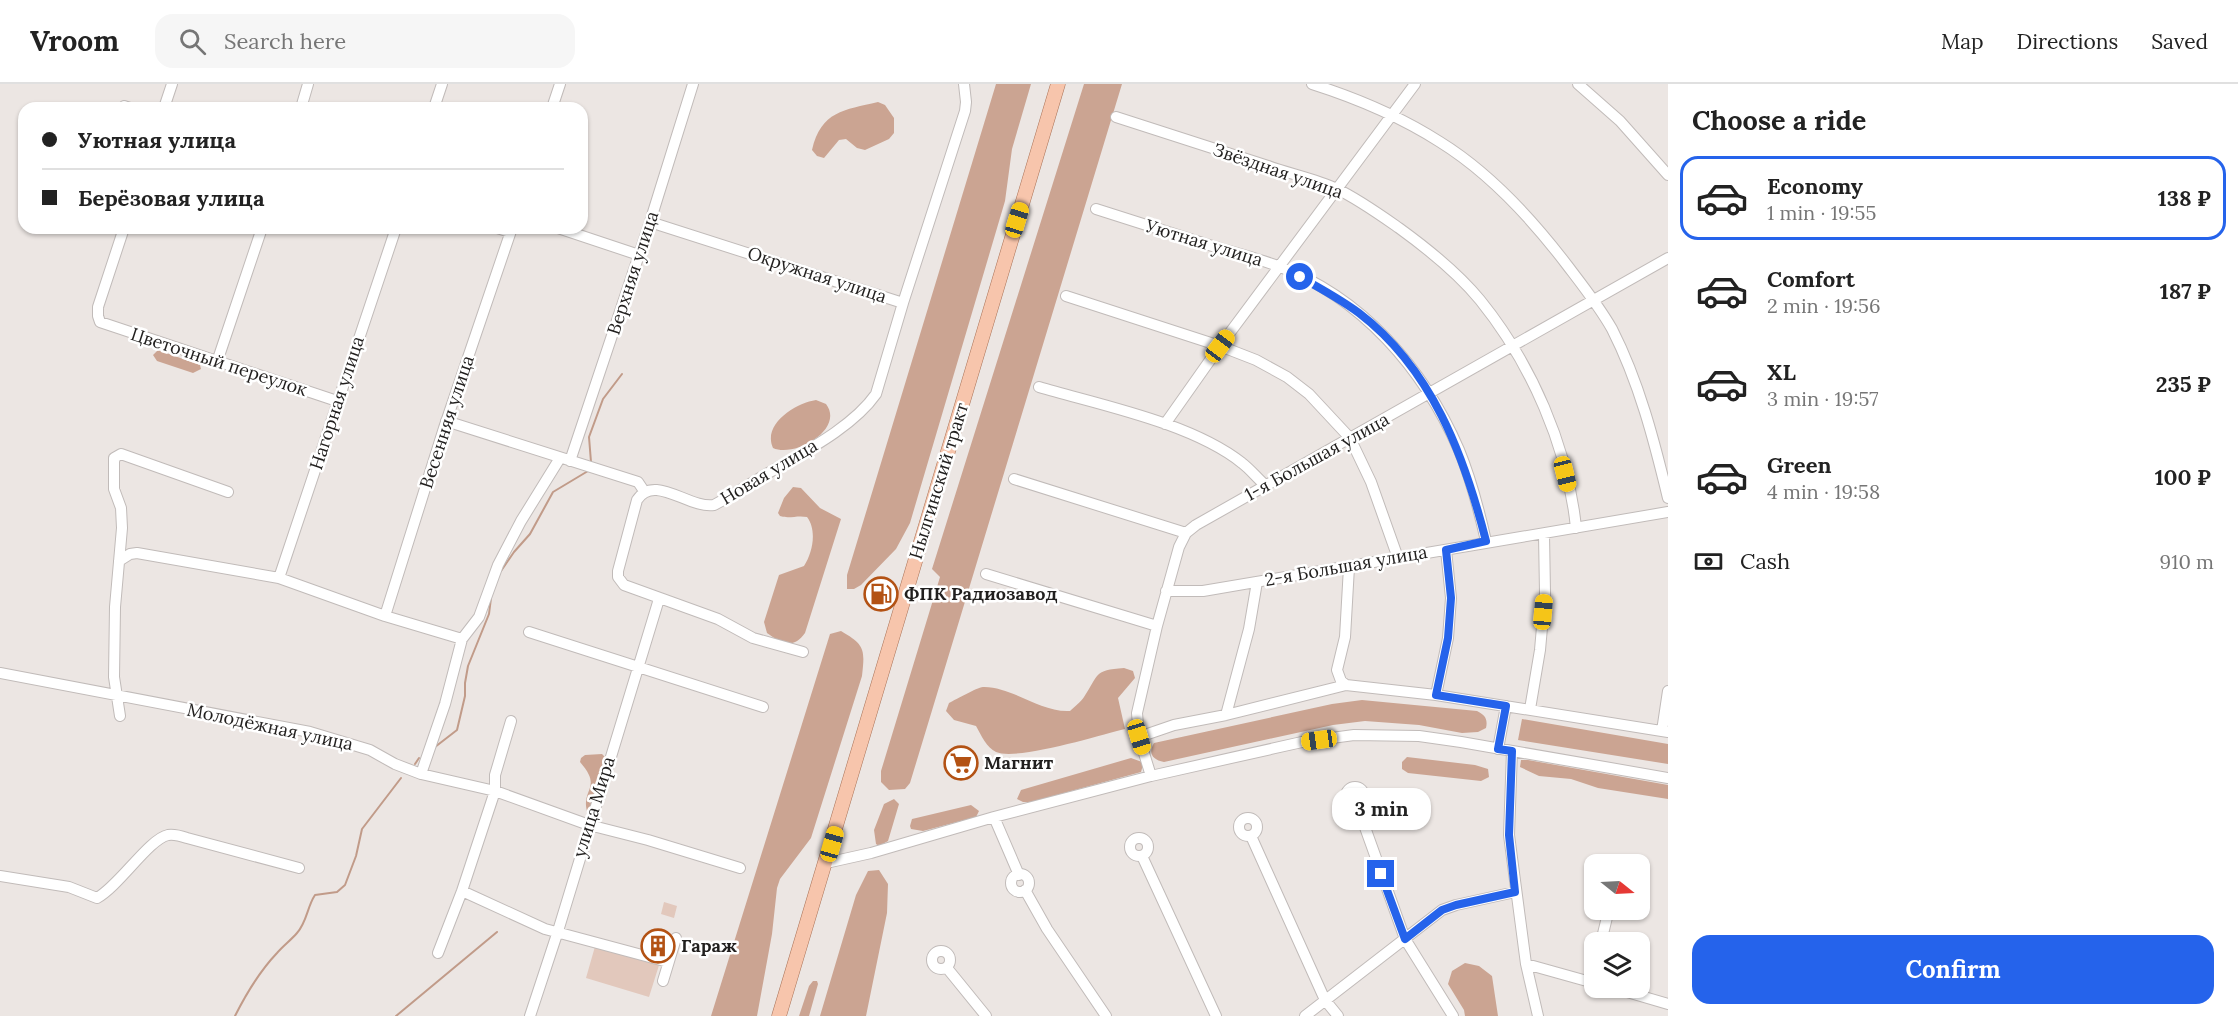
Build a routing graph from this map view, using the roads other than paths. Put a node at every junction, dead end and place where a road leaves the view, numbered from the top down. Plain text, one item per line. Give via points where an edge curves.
1 (172, 84) edge
2 (308, 84) edge
3 (442, 84) edge
4 (560, 84) edge
5 (693, 84) edge
6 (964, 84) edge
7 (1058, 84) edge
8 (1312, 84) edge
9 (1416, 84) edge
10 (1578, 84) edge
11 (166, 102) edge
12 (303, 102) edge
13 (436, 102) edge
14 (554, 102) edge
15 (1116, 117) dead end
16 (1393, 117) junction
17 (1668, 175) edge
18 (1336, 189) junction
19 (1096, 209) dead end
20 (650, 222) junction
21 (122, 234) edge
22 (260, 234) edge
23 (394, 234) edge
24 (510, 234) edge
25 (576, 234) edge
26 (639, 255) junction
27 (1668, 258) edge
28 (1280, 267) junction
29 (1066, 296) dead end
30 (1594, 300) junction
31 (903, 303) junction
32 (1220, 346) junction
33 (1513, 346) junction
34 (218, 363) junction
35 (1039, 387) dead end
36 (1430, 394) junction
37 (338, 401) junction
38 (446, 421) junction
39 (1166, 424) junction
40 (1350, 438) junction
41 (565, 459) junction
42 (1014, 479) dead end
43 (1265, 485) junction
44 (644, 491) junction
45 (228, 492) dead end
46 (1668, 498) edge
47 (1668, 512) edge
48 (1576, 528) junction
49 (1186, 533) junction
50 (1544, 534) junction
51 (1486, 541) junction
52 (1446, 550) junction
53 (1398, 558) junction
54 (119, 561) junction
55 (1349, 567) junction
56 (986, 574) dead end
57 (279, 578) junction
58 (1257, 582) junction
59 (1166, 591) junction
60 (659, 599) junction
61 (385, 616) junction
62 (1157, 626) junction
63 (529, 632) dead end
64 (462, 639) junction
65 (803, 652) dead end
66 (637, 668) junction
67 (0, 673) edge
68 (1346, 685) junction
69 (1668, 691) edge
70 (1436, 695) junction
71 (116, 696) junction
72 (1506, 706) junction
73 (763, 707) dead end
74 (1530, 709) junction
75 (1226, 715) junction
76 (120, 716) dead end
77 (511, 721) dead end
78 (1665, 731) edge
79 (1139, 737) junction
80 (1498, 749) junction
81 (1512, 751) junction
82 (421, 774) junction
83 (1150, 776) junction
84 (1668, 778) edge
85 (495, 791) junction
86 (1357, 807) dead end
87 (994, 818) junction
88 (589, 825) junction
89 (1251, 836) dead end
90 (1142, 856) dead end
91 (826, 863) junction
92 (299, 868) dead end
93 (740, 868) dead end
94 (1, 880) edge
95 (462, 891) junction
96 (1515, 892) junction
97 (558, 932) junction
98 (676, 938) dead end
99 (1405, 939) junction
100 (438, 953) dead end
101 (668, 962) junction
102 (1526, 964) junction
103 (947, 968) dead end
104 (1584, 980) edge
105 (663, 981) dead end
106 (1648, 998) edge
107 (1325, 1000) junction
108 (1668, 1004) edge
109 (530, 1016) edge
110 (779, 1016) edge
111 (986, 1016) edge
112 (1106, 1016) edge
113 (1216, 1016) edge
114 (1305, 1016) edge
115 (1338, 1016) edge
116 (1453, 1016) edge
117 (1538, 1016) edge

1 - 11 street
2 - 12 street
3 - 13 street
4 - 14 street
5 - 20 street, Верхняя улица
6 - 31 street, Окружная улица via 965,111
7 - 91 main road, Нылгинский тракт
8 - 16 street
9 - 16 street
10 - 17 street via 1620,121
15 - 18 street, Звёздная улица
16 - 18 street
16 - 30 street via 1440,142 1486,176 1554,248
18 - 28 street
18 - 33 street, Звёздная улица via 1383,216 1449,269 1480,300
19 - 28 street, Уютная улица
20 - 26 street, Верхняя улица
20 - 31 street, Окружная улица
21 - 34 street, Цветочный переулок via 98,307 100,322
22 - 34 street
23 - 37 street, Нагорная улица
24 - 38 street, Весенняя улица
25 - 26 street
26 - 41 street, Верхняя улица
27 - 30 street, 1-я Большая улица
28 - 32 street
28 - 36 street, Уютная улица via 1360,314 1405,358
29 - 32 street
30 - 33 street, 1-я Большая улица
30 - 46 street via 1627,364 1653,437
31 - 44 street, Новая улица via 876,394 868,406 844,425 714,505 653,489
32 - 39 street
32 - 40 street via 1287,377 1309,394
33 - 36 street, 1-я Большая улица
33 - 48 street, Звёздная улица via 1544,407 1574,507
34 - 37 street, Цветочный переулок
35 - 39 street
36 - 40 street, 1-я Большая улица
36 - 51 street, Уютная улица via 1459,450
37 - 57 street, Нагорная улица
38 - 41 street
38 - 61 street, Весенняя улица
39 - 43 street via 1242,463
40 - 43 street, 1-я Большая улица
40 - 53 street via 1371,482
41 - 44 street via 638,482
41 - 64 street, Верхняя улица via 521,521 498,565 480,617
42 - 49 street
43 - 49 street, 1-я Большая улица
44 - 60 street via 637,500 618,577 624,585
45 - 54 street via 121,454 114,458 114,489 121,508 122,528
47 - 48 street, 2-я Большая улица
48 - 50 street, 2-я Большая улица
49 - 59 street
50 - 51 street, 2-я Большая улица
50 - 74 street via 1544,605
51 - 52 street, 2-я Большая улица
52 - 53 street, 2-я Большая улица
52 - 70 street via 1451,598 1448,638
53 - 55 street, 2-я Большая улица
54 - 57 street via 137,553
54 - 71 street
55 - 58 street, 2-я Большая улица
55 - 68 street via 1345,637 1337,670
56 - 62 street
57 - 61 street
58 - 59 street, 2-я Большая улица via 1203,591
58 - 75 street
59 - 62 street
60 - 65 street via 718,618 753,638
60 - 66 street, улица Мира
61 - 64 street
62 - 79 street via 1137,712
63 - 66 street
64 - 82 street
66 - 73 street
66 - 88 street, улица Мира
67 - 71 street, Молодёжная улица
68 - 70 street
68 - 75 street
69 - 78 street
70 - 72 street
71 - 76 street
71 - 82 street, Молодёжная улица via 310,732 370,750
72 - 74 street
72 - 80 street
74 - 78 street
75 - 79 street via 1174,725
77 - 85 street via 495,775
79 - 83 street
80 - 81 street
80 - 83 street via 1419,736 1354,735 1302,742
81 - 84 street
81 - 96 street via 1509,835
82 - 85 street, Молодёжная улица
83 - 87 street
85 - 88 street, Молодёжная улица
85 - 95 street
86 - 99 street
87 - 91 street
87 - 112 street via 1018,875 1012,880 1012,888 1025,890
88 - 93 street, Молодёжная улица
88 - 97 street, улица Мира
89 - 107 street
90 - 113 street
91 - 110 main road, Нылгинский тракт
92 - 94 street via 169,835 158,840 97,898 69,887
95 - 97 street
95 - 100 street
96 - 99 street via 1442,910
96 - 102 street
97 - 101 street
97 - 109 street, улица Мира
98 - 101 street
99 - 107 street
99 - 116 street
101 - 105 street
102 - 104 street
102 - 117 street
103 - 111 street
106 - 108 street
107 - 114 street
107 - 115 street

